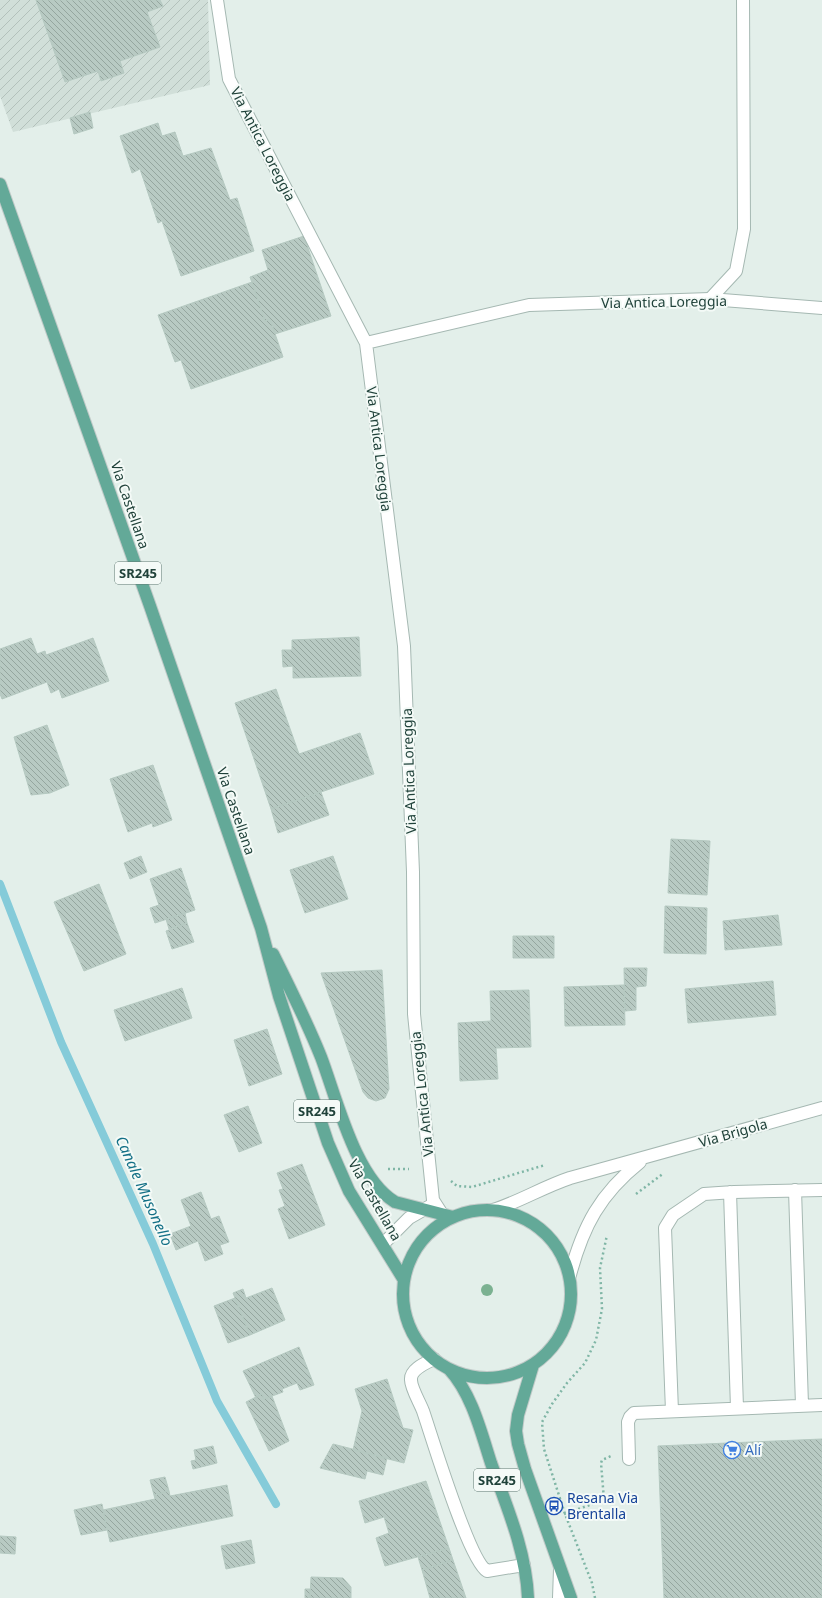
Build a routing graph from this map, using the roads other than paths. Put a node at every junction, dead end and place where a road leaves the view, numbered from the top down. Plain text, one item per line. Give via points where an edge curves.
1 (216, 0) edge
2 (743, 0) edge
3 (0, 184) edge
4 (710, 299) junction
5 (822, 308) edge
6 (366, 343) junction
7 (261, 928) junction
8 (822, 1108) edge
9 (644, 1158) junction
10 (795, 1190) junction
11 (822, 1190) edge
12 (730, 1192) junction
13 (433, 1200) junction
14 (423, 1210) junction
15 (493, 1210) junction
16 (447, 1216) junction
17 (383, 1244) junction
18 (570, 1275) junction
19 (404, 1280) junction
20 (434, 1359) junction
21 (532, 1365) junction
22 (448, 1368) junction
23 (802, 1405) junction
24 (822, 1405) edge
25 (737, 1408) junction
26 (672, 1411) junction
27 (629, 1457) road end
28 (524, 1565) junction
29 (560, 1568) junction
30 (528, 1598) edge
31 (559, 1598) edge
32 (571, 1598) edge

1 - 6 street, Via Antica Loreggia via 229,79
2 - 4 street via 744,229 736,271
3 - 7 main road, Via Castellana / SR245
4 - 5 street, Via Antica Loreggia
4 - 6 street, Via Antica Loreggia via 528,305
6 - 13 street, Via Antica Loreggia via 404,646 413,872 414,1014
7 - 14 main road, Via Castellana / SR245 via 307,1024 346,1128 370,1178 391,1199
7 - 17 main road, Via Castellana / SR245 via 279,996 328,1144 349,1191
8 - 9 street, Via Brigola
9 - 15 street, Via Brigola via 560,1181 512,1204
9 - 18 street, Via Brigola via 615,1183 602,1199 585,1228
10 - 11 street
10 - 12 street
10 - 23 street
12 - 25 street
12 - 26 street via 700,1196 673,1215 666,1226
13 - 14 street via 430,1207
13 - 16 street
14 - 16 main road, Via Castellana / SR245
14 - 17 street via 409,1218
15 - 16 main road, SR245
15 - 18 main road, SR245 via 518,1215 545,1233 556,1245
16 - 19 main road, SR245 via 419,1245
17 - 19 main road, Via Castellana / SR245
18 - 21 main road, SR245 via 572,1292 566,1325 558,1340
19 - 20 main road, SR245 via 403,1297 412,1331
20 - 22 main road, SR245
20 - 28 street via 413,1373 411,1382 452,1500 481,1566 487,1571
21 - 22 main road, SR245 via 517,1373 500,1377 465,1375
21 - 29 main road, SR245 via 518,1415 518,1444
22 - 28 main road, SR245 via 462,1386 475,1418 507,1506
23 - 24 street
23 - 25 street
25 - 26 street
26 - 27 street via 632,1414 628,1422
28 - 30 main road, SR245
29 - 31 street
29 - 32 main road, SR245

